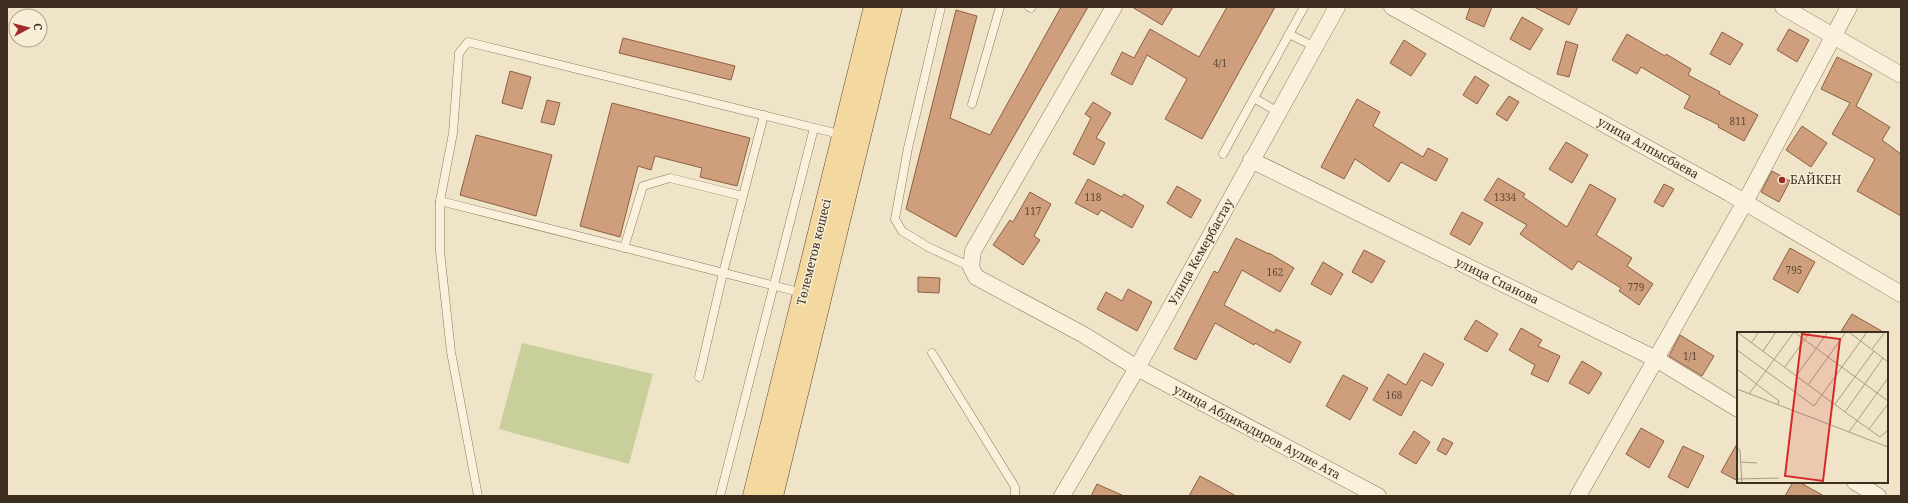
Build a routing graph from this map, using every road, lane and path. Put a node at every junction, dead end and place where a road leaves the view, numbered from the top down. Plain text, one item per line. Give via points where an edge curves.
1 (875, 7) edge
2 (892, 7) edge
3 (941, 7) edge
4 (1000, 7) edge
5 (1114, 7) edge
6 (1304, 7) edge
7 (1337, 7) edge
8 (1392, 7) edge
9 (1783, 7) edge
10 (1849, 7) edge
11 (1289, 34) junction
12 (1833, 36) junction
13 (1314, 47) junction
14 (1901, 75) edge
15 (1254, 98) junction
16 (972, 104) dead end
17 (1278, 112) junction
18 (764, 115) junction
19 (814, 128) junction
20 (843, 135) junction
21 (1223, 154) dead end
22 (1251, 160) junction
23 (742, 196) junction
24 (440, 201) junction
25 (1745, 202) junction
26 (624, 248) junction
27 (971, 267) junction
28 (722, 273) junction
29 (773, 285) junction
30 (804, 293) junction
31 (1901, 294) edge
32 (932, 353) dead end
33 (1656, 359) junction
34 (1137, 368) junction
35 (699, 377) dead end
36 (1737, 408) edge
37 (1858, 483) edge
38 (478, 496) edge
39 (720, 496) edge
40 (754, 496) edge
41 (772, 496) edge
42 (1015, 496) edge
43 (1062, 496) edge
44 (1378, 496) edge
45 (1578, 496) edge
46 (1878, 496) edge

1 - 20 main road, Төлеметов көшесі
2 - 41 main road, Төлеметов көшесі
3 - 27 lane via 908,148 895,219 902,231 928,247
4 - 16 lane
5 - 27 street via 973,251
6 - 11 lane
7 - 13 street, Улица Кемербастау
8 - 25 street, улица Алпысбаева
9 - 12 street
10 - 12 street
11 - 13 lane
11 - 15 lane
12 - 14 street
12 - 25 street
13 - 17 street, Улица Кемербастау
15 - 17 lane
15 - 21 lane
17 - 22 street, Улица Кемербастау
18 - 19 lane
18 - 23 lane
18 - 24 lane via 468,42 459,52 453,133
19 - 20 lane
19 - 29 lane
20 - 30 main road, Төлеметов көшесі
22 - 33 street, улица Спанова
22 - 34 street, Улица Кемербастау
23 - 26 lane via 670,178 643,186
23 - 28 lane
24 - 26 lane
24 - 38 lane via 440,251 451,352
25 - 31 street, улица Алпысбаева
25 - 33 street
26 - 28 lane
27 - 34 street, улица Абдикадиров Аулие Ата via 976,277 1084,335
28 - 29 lane
28 - 35 lane
29 - 30 lane
29 - 39 lane
30 - 40 main road, Төлеметов көшесі
32 - 42 lane via 1015,487
33 - 36 street, улица Спанова
33 - 45 street
34 - 43 street, Улица Кемербастау
34 - 44 street, улица Абдикадиров Аулие Ата
37 - 46 street

